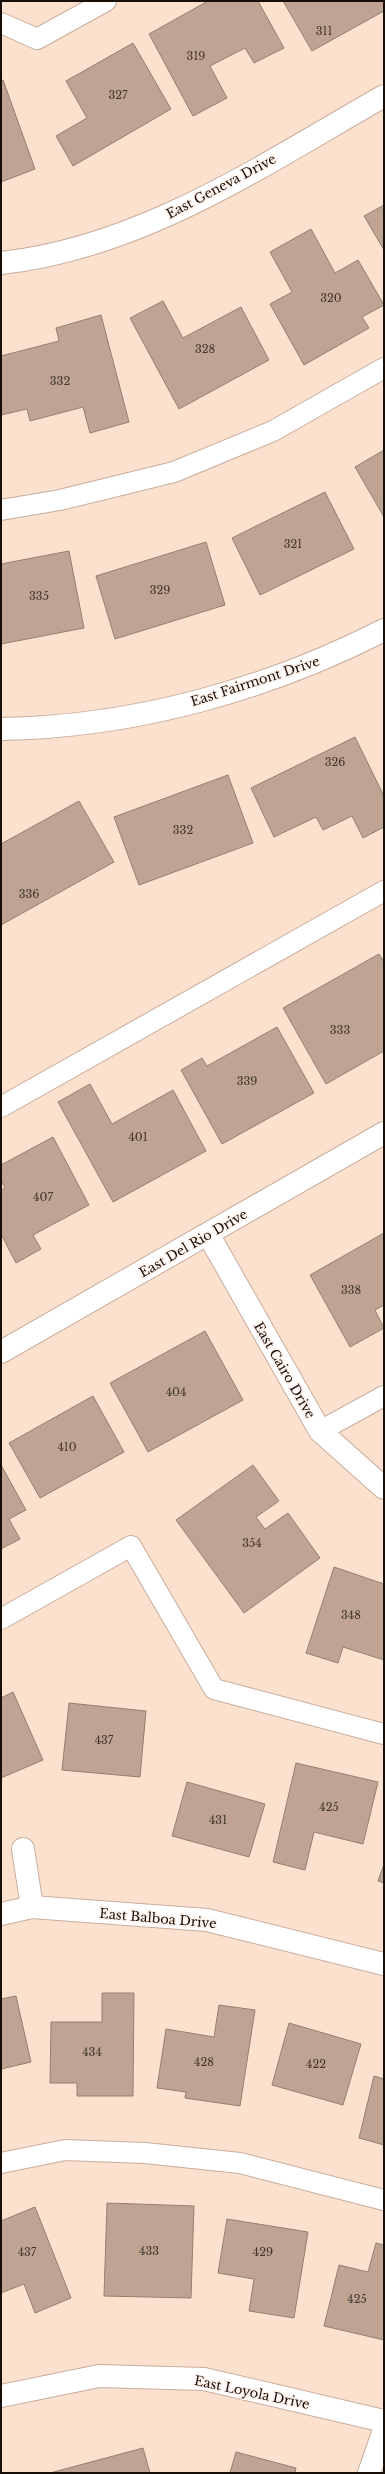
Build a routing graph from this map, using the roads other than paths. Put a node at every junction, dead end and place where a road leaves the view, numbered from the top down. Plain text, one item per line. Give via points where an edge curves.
1 (106, 1) edge
2 (1, 23) edge
3 (384, 96) edge
4 (1, 263) edge
5 (384, 368) edge
6 (1, 510) edge
7 (384, 630) edge
8 (1, 729) edge
9 (384, 891) edge
10 (1, 1107) edge
11 (384, 1134) edge
12 (208, 1234) junction
13 (1, 1352) edge
14 (384, 1396) edge
15 (320, 1431) junction
16 (384, 1488) edge
17 (1, 1619) edge
18 (384, 1734) edge
19 (23, 1849) dead end
20 (32, 1907) junction
21 (1, 1914) edge
22 (384, 1964) edge
23 (1, 2163) edge
24 (384, 2200) edge
25 (1, 2396) edge
26 (384, 2421) edge
27 (384, 2430) edge
28 (369, 2473) edge

1 - 2 lane via 37,39
3 - 4 street, East Geneva Drive via 180,209 116,237 39,259
5 - 6 lane via 273,430 174,472 60,500
7 - 8 street, East Fairmont Drive via 298,670 209,699 127,717 38,729
9 - 10 lane
11 - 12 street, East Del Rio Drive
12 - 13 street, East Del Rio Drive
12 - 15 street, East Cairo Drive
14 - 15 lane
15 - 16 street, East Cairo Drive
17 - 18 lane via 131,1546 214,1689
19 - 20 street
20 - 21 street, East Balboa Drive
20 - 22 street, East Balboa Drive via 207,1920
23 - 24 lane via 64,2150 161,2155 240,2163
25 - 26 street, East Loyola Drive via 99,2376 204,2379
27 - 28 street

